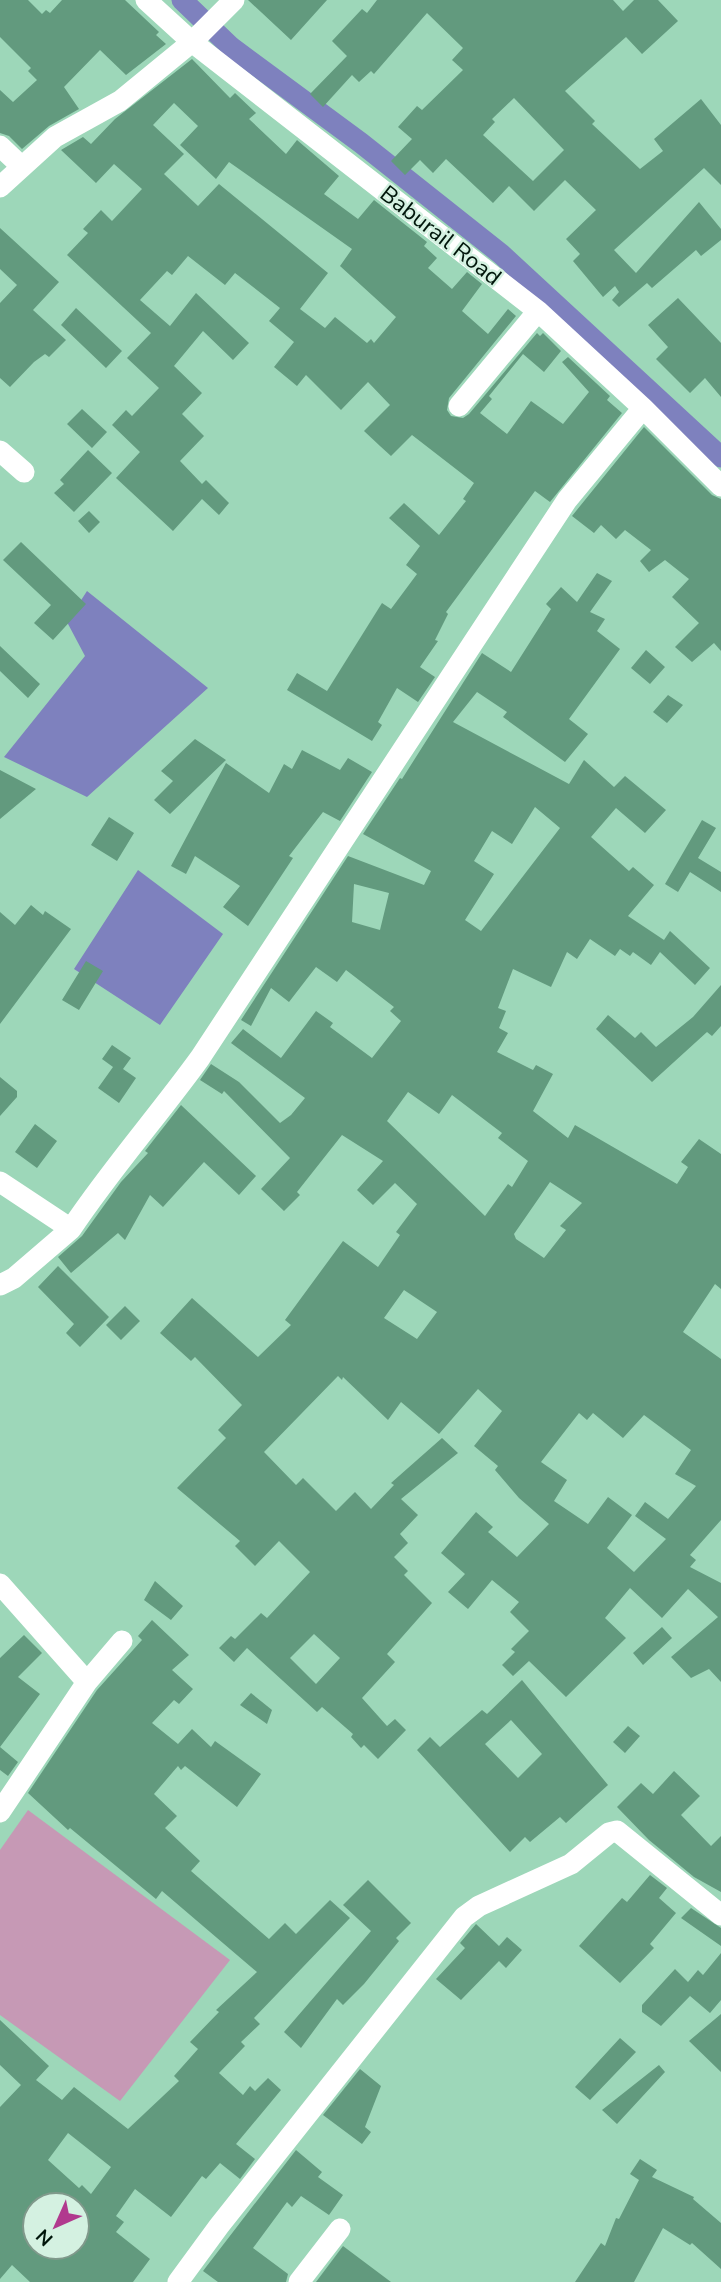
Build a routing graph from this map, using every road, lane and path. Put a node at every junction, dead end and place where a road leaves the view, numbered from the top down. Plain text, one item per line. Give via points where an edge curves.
1 (146, 0) edge
2 (234, 0) edge
3 (192, 41) junction
4 (0, 146) edge
5 (21, 166) junction
6 (0, 187) edge
7 (538, 311) junction
8 (460, 406) dead end
9 (643, 408) junction
10 (0, 451) edge
11 (24, 472) dead end
12 (721, 486) edge
13 (0, 1182) edge
14 (71, 1229) junction
15 (0, 1285) edge
16 (0, 1584) edge
17 (122, 1641) dead end
18 (87, 1682) junction
19 (0, 1812) edge
20 (721, 1914) edge
21 (340, 2229) dead end
22 (178, 2282) edge
23 (299, 2282) edge

1 - 3 street, Baburail Road
2 - 3 street
3 - 5 street via 120,101 55,137
3 - 7 street, Baburail Road
4 - 5 street
5 - 6 street
7 - 8 street
7 - 9 street, Baburail Road
9 - 12 street, Baburail Road
9 - 14 street via 567,500 200,1058
10 - 11 street
13 - 14 street
14 - 15 street
16 - 18 street
17 - 18 street
18 - 19 street
20 - 22 street via 617,1831 571,1864 479,1906 456,1928
21 - 23 street

